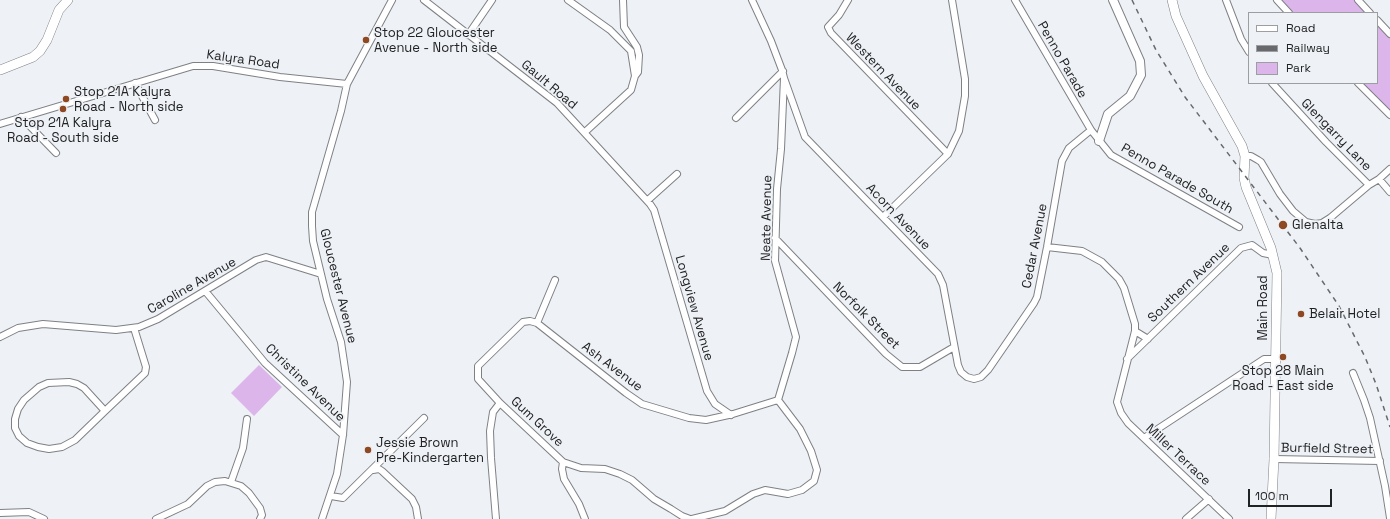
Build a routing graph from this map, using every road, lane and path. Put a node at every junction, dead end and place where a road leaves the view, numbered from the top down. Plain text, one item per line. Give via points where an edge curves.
1 (68, 0) edge
2 (392, 0) edge
3 (424, 0) edge
4 (492, 0) edge
5 (568, 0) edge
6 (623, 0) edge
7 (752, 0) edge
8 (848, 0) edge
9 (952, 0) edge
10 (1113, 0) edge
11 (1172, 0) edge
12 (1226, 0) edge
13 (1277, 0) edge
14 (1358, 0) edge
15 (1015, 1) edge
16 (1288, 12) edge
17 (1369, 12) edge
18 (1378, 21) edge
19 (468, 34) junction
20 (1390, 34) edge
21 (1248, 51) edge
22 (0, 70) edge
23 (783, 73) junction
24 (635, 76) junction
25 (135, 83) junction
26 (347, 84) junction
27 (1273, 84) edge
28 (1359, 84) edge
29 (1390, 116) edge
30 (21, 118) junction
31 (736, 118) dead end
32 (155, 120) dead end
33 (0, 124) edge
34 (1091, 130) junction
35 (585, 132) junction
36 (1099, 141) junction
37 (56, 153) dead end
38 (948, 154) junction
39 (1245, 156) junction
40 (1390, 169) edge
41 (677, 174) dead end
42 (1379, 179) junction
43 (1369, 185) junction
44 (1390, 192) edge
45 (648, 200) junction
46 (883, 218) junction
47 (1239, 227) dead end
48 (775, 238) junction
49 (1047, 247) junction
50 (1273, 255) junction
51 (321, 274) junction
52 (554, 280) dead end
53 (206, 292) junction
54 (537, 323) junction
55 (134, 328) junction
56 (1135, 331) junction
57 (0, 337) edge
58 (1148, 339) junction
59 (954, 347) junction
60 (1127, 358) junction
61 (1276, 359) junction
62 (1353, 374) dead end
63 (974, 378) joint
64 (778, 400) junction
65 (1117, 402) joint
66 (500, 403) junction
67 (105, 411) junction
68 (730, 415) junction
69 (424, 418) dead end
70 (247, 419) dead end
71 (343, 435) junction
72 (1144, 438) junction
73 (1274, 459) junction
74 (1380, 461) junction
75 (563, 462) junction
76 (371, 471) junction
77 (231, 482) junction
78 (331, 496) junction
79 (1209, 499) junction
80 (0, 513) edge
81 (1390, 518) edge
82 (44, 519) edge
83 (156, 519) edge
84 (260, 519) edge
85 (322, 519) edge
86 (418, 519) edge
87 (496, 519) edge
88 (585, 519) edge
89 (691, 519) edge
90 (1186, 519) edge
91 (1229, 519) edge
92 (1270, 519) edge

1 - 22 main road via 59,10 40,51 33,57
2 - 26 street, Gloucester Avenue
3 - 19 street, Gault Road
4 - 19 street
5 - 24 street via 610,30 631,51
6 - 24 street via 624,27 637,47 639,55 638,72
7 - 23 street, Acorn Avenue via 772,41
8 - 38 street, Western Avenue via 828,27 830,33
9 - 38 street via 965,79 965,96 958,131
10 - 36 street via 1140,61 1141,75 1130,96 1108,114
11 - 39 main road, Main Road via 1176,16 1203,76 1237,136
12 - 21 street via 1240,39
13 - 16 street
14 - 17 street
15 - 34 street, Penno Parade
18 - 20 street
19 - 35 street, Gault Road via 557,102
23 - 31 street
23 - 46 street, Acorn Avenue via 805,137
23 - 48 street, Neate Avenue
24 - 35 street via 631,90
25 - 26 street, Kalyra Road via 199,65
25 - 30 street, Kalyra Road
25 - 32 street
26 - 51 street, Gloucester Avenue via 312,212 312,234
27 - 43 street, Glengarry Lane
28 - 29 street
30 - 33 street, Kalyra Road
30 - 37 street
34 - 36 street, Penno Parade South
34 - 49 street, Cedar Avenue via 1069,148 1062,161
35 - 45 street, Gault Road
36 - 47 street, Penno Parade South via 1111,155
38 - 46 street
39 - 43 street via 1262,162 1280,194 1306,222 1315,224 1326,220
39 - 50 main road, Main Road via 1244,182
40 - 42 street
41 - 45 street
42 - 43 street
42 - 44 street
45 - 68 street, Longview Avenue via 654,210 707,390 715,404
46 - 59 street, Acorn Avenue via 938,274 943,285
48 - 59 street, Norfolk Street via 886,354 902,367 920,367
48 - 64 street, Neate Avenue via 775,262 796,337
49 - 56 street via 1082,251 1102,262 1124,288
49 - 63 street, Cedar Avenue via 1034,303 988,370 981,377
50 - 58 street, Southern Avenue via 1263,253 1252,245 1241,248
50 - 61 main road, Main Road via 1277,273
51 - 53 street, Caroline Avenue via 266,257 256,260
51 - 71 street, Gloucester Avenue via 342,342 346,371
52 - 54 street
53 - 55 street, Caroline Avenue via 158,319
53 - 71 street, Christine Avenue via 265,363
54 - 66 street, Gum Grove via 530,320 523,322 478,366 478,379
54 - 68 street, Ash Avenue via 642,404 689,418 706,420
55 - 57 street, Caroline Avenue via 116,330 43,324 18,328
55 - 67 street via 146,367 145,373
56 - 58 street
56 - 60 street, Southern Avenue
58 - 60 street, Southern Avenue
59 - 63 street, Acorn Avenue via 961,372 967,377
60 - 65 street, Southern Avenue
61 - 72 street via 1264,359
61 - 73 main road, Main Road
62 - 74 street via 1364,400
64 - 68 street, Ash Avenue
64 - 89 street via 800,428 811,450 817,470 814,481 802,490 788,494 765,490 753,494 725,511
65 - 72 street, Miller Terrace via 1128,423
66 - 75 street, Gum Grove
66 - 87 street via 494,412 490,431
67 - 67 street via 77,384 48,383 24,400 18,409 15,428 27,443 49,449 62,447 75,440
69 - 76 street
70 - 77 street via 243,448
71 - 78 street, Gloucester Avenue
72 - 79 street, Miller Terrace
73 - 74 street, Burfield Street
73 - 92 main road, Main Road
74 - 81 street
75 - 88 street, Gum Grove via 564,479
75 - 89 street via 581,468 605,469 620,474 632,480 654,499
76 - 78 street via 343,498
76 - 86 street via 382,471 412,499
77 - 83 street via 216,482 207,486 188,504
77 - 84 street via 249,493 260,508
78 - 85 street, Gloucester Avenue
79 - 90 street
79 - 91 street, Miller Terrace
80 - 82 street via 29,512

